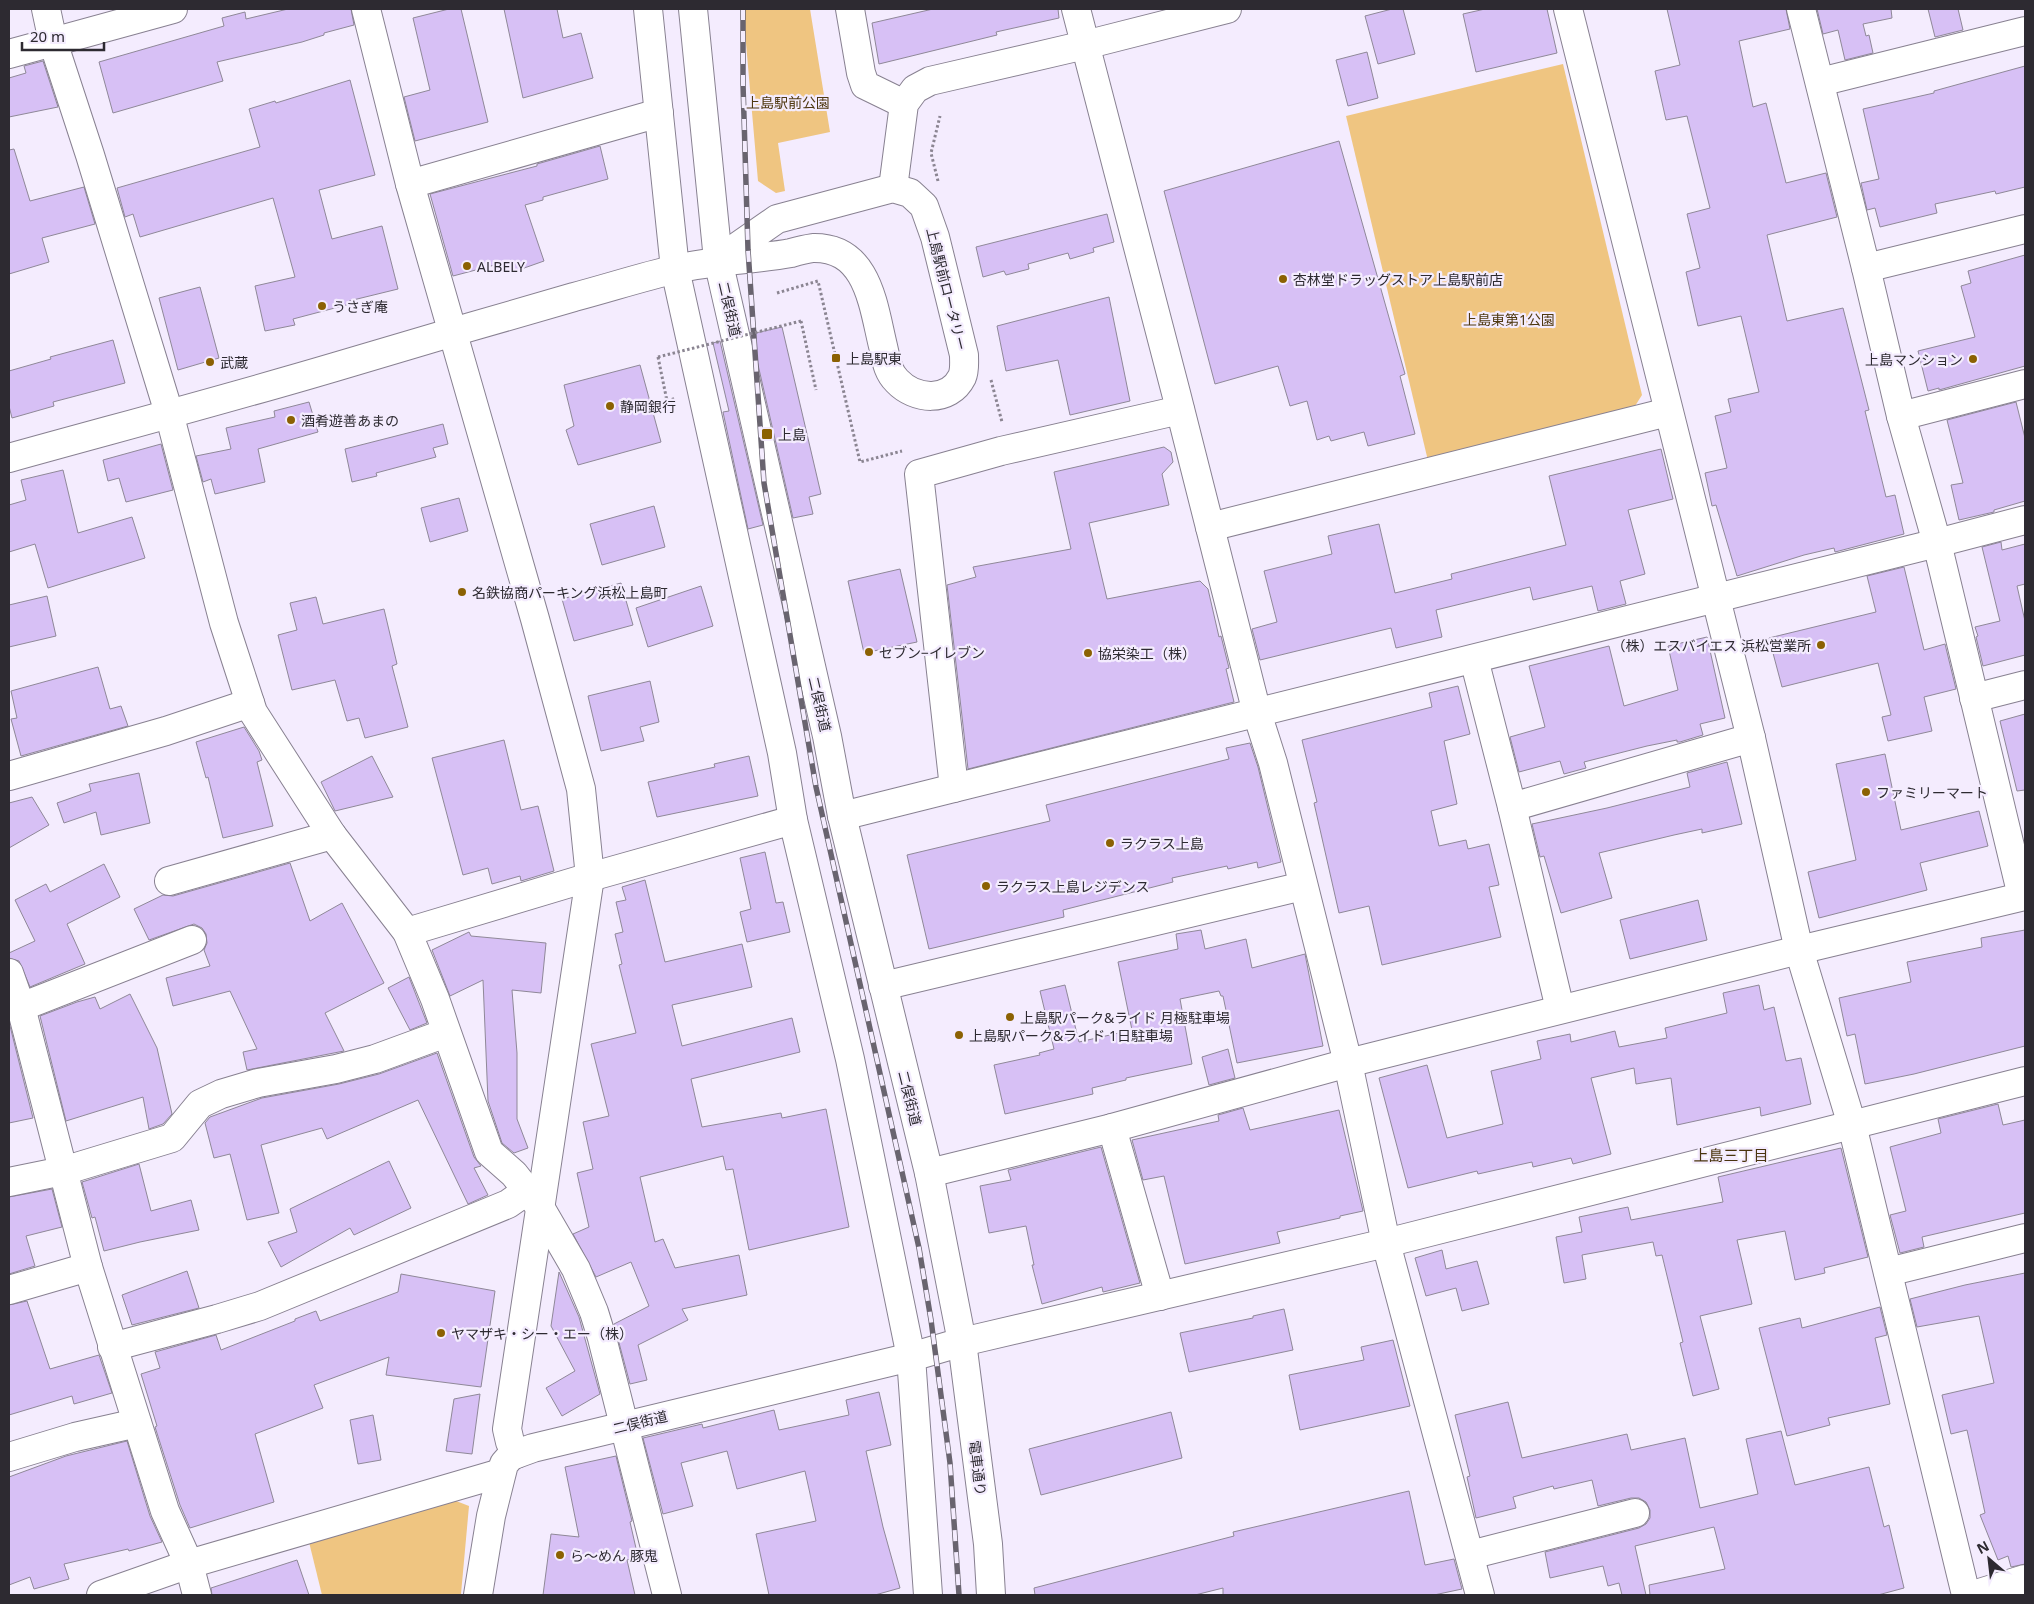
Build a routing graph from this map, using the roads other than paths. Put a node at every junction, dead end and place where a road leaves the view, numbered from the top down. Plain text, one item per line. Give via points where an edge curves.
1 (46, 9) edge
2 (173, 9) edge
3 (366, 9) edge
4 (648, 9) edge
5 (693, 9) edge
6 (850, 9) edge
7 (1076, 9) edge
8 (1227, 9) edge
9 (1568, 9) edge
10 (1800, 9) edge
11 (2025, 31) edge
12 (53, 42) junction
13 (1085, 45) junction
14 (9, 54) edge
15 (1820, 82) junction
16 (904, 104) junction
17 (659, 113) junction
18 (410, 184) junction
19 (893, 188) junction
20 (2025, 228) edge
21 (718, 260) junction
22 (1866, 268) junction
23 (675, 269) junction
24 (452, 332) junction
25 (2025, 384) edge
26 (1180, 410) junction
27 (1668, 412) junction
28 (169, 413) junction
29 (1901, 416) junction
30 (9, 458) edge
31 (2025, 520) edge
32 (1210, 527) junction
33 (1937, 543) junction
34 (1715, 598) junction
35 (1474, 658) junction
36 (2025, 685) edge
37 (1974, 698) junction
38 (250, 703) junction
39 (1257, 713) junction
40 (1751, 738) junction
41 (9, 776) edge
42 (954, 788) junction
43 (1512, 807) junction
44 (842, 816) junction
45 (793, 820) junction
46 (332, 835) junction
47 (590, 877) junction
48 (169, 881) dead end
49 (1303, 886) junction
50 (2024, 896) edge
51 (407, 932) junction
52 (192, 940) dead end
53 (1800, 950) junction
54 (9, 973) edge
55 (883, 986) junction
56 (21, 1007) junction
57 (1560, 1010) junction
58 (446, 1033) junction
59 (1348, 1063) junction
60 (2025, 1081) edge
61 (1852, 1124) junction
62 (1112, 1128) junction
63 (63, 1171) junction
64 (929, 1173) junction
65 (9, 1182) edge
66 (534, 1198) junction
67 (2025, 1238) edge
68 (1386, 1243) junction
69 (88, 1267) junction
70 (1888, 1272) junction
71 (9, 1290) edge
72 (1160, 1296) junction
73 (962, 1342) junction
74 (112, 1346) junction
75 (911, 1357) junction
76 (137, 1422) junction
77 (624, 1426) junction
78 (9, 1457) edge
79 (509, 1463) junction
80 (1635, 1513) dead end
81 (1470, 1555) junction
82 (189, 1564) junction
83 (2025, 1579) edge
84 (101, 1595) edge
85 (197, 1595) edge
86 (478, 1595) edge
87 (667, 1595) edge
88 (928, 1595) edge
89 (991, 1595) edge
90 (1480, 1595) edge
91 (1966, 1595) edge
92 (1973, 1595) edge

1 - 12 street
2 - 12 street
3 - 18 street
4 - 17 street
5 - 21 street, 二俣街道
6 - 16 street via 865,85
7 - 13 street
8 - 13 street
9 - 27 street
10 - 15 street
11 - 15 street
12 - 14 street
12 - 28 street
13 - 16 street via 930,81 915,89
13 - 26 street
15 - 22 street
16 - 19 street
17 - 18 street
17 - 23 street
18 - 24 street
19 - 21 street via 777,219
19 - 21 street, 上島駅前ロータリー via 910,193 924,206 935,236 964,355 965,370 961,380 947,393 929,397 910,392 888,370 864,277 842,254 810,248
20 - 22 street
21 - 23 street, 上島駅前ロータリー
21 - 44 street, 二俣街道 via 827,736
22 - 29 street
23 - 24 street, 上島駅前ロータリー
23 - 45 street via 782,753
24 - 28 street, 上島駅前ロータリー
24 - 47 street via 536,619 581,789
25 - 29 street
26 - 32 street
26 - 42 street via 1001,451 919,474
27 - 32 street
27 - 34 street
28 - 30 street, 上島駅前ロータリー
28 - 38 street via 224,623
29 - 33 street
31 - 33 street
32 - 39 street
33 - 34 street
33 - 37 street
34 - 35 street
34 - 40 street
35 - 39 street
35 - 43 street
36 - 37 street
37 - 50 street
38 - 41 street
38 - 46 street
39 - 42 street
39 - 49 street via 1273,763
40 - 43 street
40 - 53 street
42 - 44 street
43 - 57 street
44 - 55 street, 二俣街道
45 - 47 street
45 - 75 street via 850,1059
46 - 48 street
46 - 51 street
47 - 51 street
47 - 66 street
49 - 55 street
49 - 59 street
50 - 53 street
51 - 58 street
52 - 56 street
53 - 57 street
53 - 61 street
54 - 56 street
55 - 64 street, 二俣街道
56 - 63 street
57 - 59 street
58 - 63 street via 376,1059 258,1083 222,1094 200,1104 172,1138
58 - 66 street via 489,1152
59 - 62 street
59 - 68 street
60 - 61 street
61 - 68 street
61 - 70 street
62 - 64 street
62 - 72 street
63 - 65 street
63 - 69 street
64 - 73 street, 二俣街道
66 - 74 street via 508,1204 260,1306
66 - 77 street via 576,1270 594,1312
66 - 79 street via 508,1429
67 - 70 street
68 - 72 street
68 - 81 street
69 - 71 street
69 - 74 street
70 - 91 street
72 - 73 street
73 - 75 street, 二俣街道
73 - 89 street, 電車通り via 988,1544
74 - 76 street
75 - 77 street, 二俣街道
75 - 88 street
76 - 78 street
76 - 82 street via 165,1511
77 - 79 street, 二俣街道
77 - 87 street
79 - 82 street, 二俣街道
79 - 86 street via 491,1516
80 - 81 street
81 - 90 street
82 - 84 street, 二俣街道
82 - 85 street
83 - 92 street

